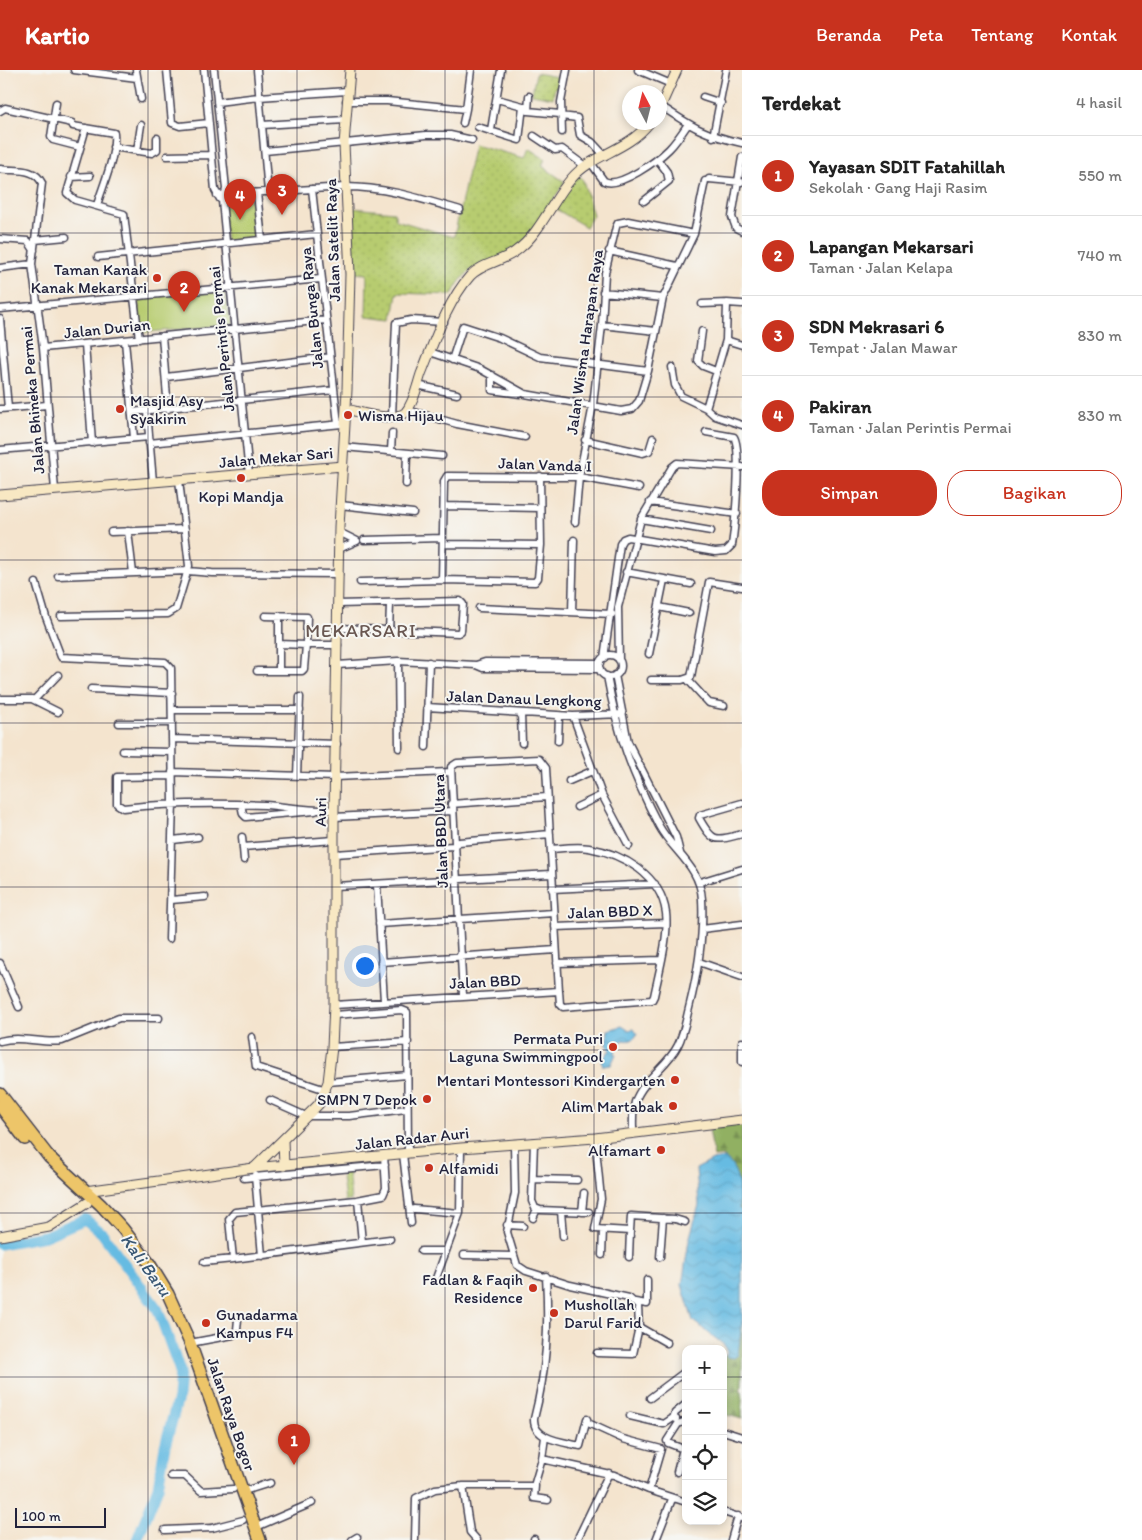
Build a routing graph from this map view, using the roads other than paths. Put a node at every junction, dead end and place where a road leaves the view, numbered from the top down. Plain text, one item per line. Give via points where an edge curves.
1 (74, 70) edge
2 (136, 70) edge
3 (167, 70) edge
4 (204, 70) edge
5 (214, 70) edge
6 (257, 70) edge
7 (350, 70) edge
8 (472, 70) edge
9 (501, 70) edge
10 (567, 70) edge
11 (638, 70) edge
12 (677, 70) edge
13 (726, 70) edge
14 (137, 78) junction
15 (671, 84) junction
16 (347, 91) junction
17 (667, 93) edge
18 (529, 96) dead end
19 (258, 97) junction
20 (703, 97) dead end
21 (141, 99) dead end
22 (497, 99) junction
23 (346, 101) junction
24 (217, 102) junction
25 (56, 103) dead end
26 (721, 103) junction
27 (466, 109) junction
28 (0, 110) edge
29 (667, 112) edge
30 (560, 115) junction
31 (53, 118) junction
32 (345, 120) junction
33 (209, 123) junction
34 (463, 123) dead end
35 (688, 124) junction
36 (141, 125) dead end
37 (262, 125) junction
38 (478, 127) dead end
39 (86, 128) junction
40 (491, 130) junction
41 (642, 130) edge
42 (562, 132) dead end
43 (534, 136) dead end
44 (713, 137) junction
45 (157, 138) dead end
46 (472, 140) dead end
47 (742, 143) edge
48 (344, 144) junction
49 (80, 147) junction
50 (113, 147) junction
51 (137, 151) junction
52 (265, 152) junction
53 (211, 155) junction
54 (167, 156) dead end
55 (605, 156) junction
56 (742, 157) edge
57 (658, 160) junction
58 (588, 164) junction
59 (0, 169) edge
60 (90, 176) dead end
61 (71, 177) junction
62 (740, 182) edge
63 (345, 187) junction
64 (312, 189) junction
65 (268, 192) junction
66 (257, 193) junction
67 (226, 195) junction
68 (220, 198) junction
69 (644, 201) dead end
70 (97, 205) junction
71 (460, 210) dead end
72 (742, 231) edge
73 (317, 234) junction
74 (694, 234) junction
75 (66, 237) dead end
76 (0, 239) edge
77 (35, 240) junction
78 (262, 240) junction
79 (225, 244) junction
80 (34, 250) junction
81 (609, 251) junction
82 (130, 254) junction
83 (98, 257) dead end
84 (32, 264) junction
85 (677, 266) junction
86 (0, 268) edge
87 (321, 279) junction
88 (229, 288) junction
89 (603, 292) junction
90 (135, 297) junction
91 (663, 298) junction
92 (727, 303) junction
93 (702, 304) dead end
94 (742, 304) edge
95 (37, 306) junction
96 (0, 309) edge
97 (0, 319) edge
98 (326, 320) junction
99 (444, 322) junction
100 (602, 325) junction
101 (233, 329) junction
102 (702, 330) dead end
103 (656, 331) junction
104 (162, 336) junction
105 (138, 339) junction
106 (726, 340) junction
107 (125, 341) junction
108 (86, 344) junction
109 (742, 345) edge
110 (43, 348) junction
111 (430, 352) junction
112 (330, 357) junction
113 (452, 360) junction
114 (597, 364) junction
115 (672, 367) dead end
116 (237, 368) junction
117 (648, 371) junction
118 (716, 371) junction
119 (492, 375) junction
120 (166, 377) junction
121 (417, 385) junction
122 (334, 390) junction
123 (457, 394) dead end
124 (525, 394) junction
125 (241, 401) junction
126 (47, 405) junction
127 (593, 405) junction
128 (8, 408) junction
129 (706, 408) junction
130 (0, 409) edge
131 (168, 409) junction
132 (346, 409) junction
133 (407, 410) junction
134 (147, 411) junction
135 (132, 412) junction
136 (392, 416) junction
137 (342, 424) junction
138 (742, 425) edge
139 (392, 432) dead end
140 (706, 432) dead end
141 (245, 434) junction
142 (525, 437) dead end
143 (134, 438) junction
144 (653, 438) dead end
145 (149, 440) junction
146 (585, 440) junction
147 (92, 443) junction
148 (51, 446) junction
149 (344, 447) junction
150 (0, 450) edge
151 (391, 451) junction
152 (407, 453) junction
153 (442, 456) dead end
154 (342, 466) junction
155 (742, 467) edge
156 (249, 474) junction
157 (540, 476) junction
158 (579, 477) junction
159 (179, 480) junction
160 (741, 480) edge
161 (153, 482) junction
162 (406, 484) dead end
163 (639, 488) dead end
164 (55, 490) junction
165 (0, 495) edge
166 (650, 502) junction
167 (340, 505) junction
168 (444, 506) junction
169 (540, 508) junction
170 (413, 513) dead end
171 (737, 514) junction
172 (641, 518) junction
173 (575, 522) dead end
174 (185, 529) junction
175 (128, 531) junction
176 (711, 531) dead end
177 (111, 532) dead end
178 (339, 532) junction
179 (635, 539) junction
180 (364, 540) dead end
181 (574, 540) dead end
182 (443, 541) junction
183 (540, 544) junction
184 (339, 549) junction
185 (188, 571) junction
186 (626, 572) junction
187 (133, 573) junction
188 (339, 574) junction
189 (58, 576) dead end
190 (442, 580) junction
191 (664, 580) junction
192 (360, 582) dead end
193 (36, 583) dead end
194 (690, 584) dead end
195 (742, 586) edge
196 (338, 604) junction
197 (390, 604) junction
198 (659, 607) junction
199 (479, 608) dead end
200 (572, 612) junction
201 (689, 613) dead end
202 (610, 614) junction
203 (618, 615) junction
204 (62, 616) dead end
205 (265, 616) dead end
206 (279, 616) junction
207 (338, 628) junction
208 (389, 632) junction
209 (279, 644) junction
210 (306, 645) junction
211 (338, 645) junction
212 (649, 654) dead end
213 (619, 660) junction
214 (398, 661) junction
215 (429, 662) junction
216 (601, 663) junction
217 (338, 664) junction
218 (257, 671) dead end
219 (279, 671) junction
220 (58, 675) dead end
221 (615, 675) junction
222 (607, 676) junction
223 (687, 679) junction
224 (651, 680) dead end
225 (92, 689) dead end
226 (172, 693) junction
227 (300, 697) dead end
228 (0, 699) edge
229 (34, 700) junction
230 (724, 706) dead end
231 (427, 707) junction
232 (172, 710) junction
233 (300, 710) junction
234 (58, 712) dead end
235 (521, 714) junction
236 (617, 715) junction
237 (558, 716) junction
238 (573, 716) junction
239 (119, 723) dead end
240 (172, 723) junction
241 (172, 739) junction
242 (558, 741) dead end
243 (299, 742) junction
244 (522, 743) dead end
245 (337, 744) junction
246 (426, 747) dead end
247 (399, 748) dead end
248 (123, 751) dead end
249 (172, 752) junction
250 (592, 771) junction
251 (450, 772) junction
252 (172, 774) junction
253 (297, 776) junction
254 (335, 777) junction
255 (569, 781) dead end
256 (602, 795) junction
257 (548, 797) junction
258 (173, 803) junction
259 (742, 803) edge
260 (241, 804) junction
261 (268, 806) junction
262 (452, 807) junction
263 (577, 807) dead end
264 (315, 811) junction
265 (334, 814) junction
266 (268, 816) junction
267 (550, 834) junction
268 (742, 834) edge
269 (198, 837) dead end
270 (242, 837) dead end
271 (173, 840) junction
272 (334, 840) junction
273 (453, 846) junction
274 (629, 846) dead end
275 (243, 847) junction
276 (551, 849) junction
277 (335, 854) junction
278 (244, 860) dead end
279 (742, 869) edge
280 (551, 874) junction
281 (456, 880) junction
282 (700, 882) junction
283 (377, 884) junction
284 (655, 884) junction
285 (335, 886) junction
286 (552, 889) junction
287 (205, 897) dead end
288 (171, 900) junction
289 (554, 913) junction
290 (458, 918) junction
291 (666, 923) junction
292 (379, 924) junction
293 (742, 924) edge
294 (555, 927) junction
295 (702, 929) junction
296 (169, 939) dead end
297 (556, 950) junction
298 (461, 957) junction
299 (661, 960) junction
300 (0, 962) edge
301 (382, 962) junction
302 (699, 962) junction
303 (557, 963) junction
304 (742, 977) edge
305 (559, 991) junction
306 (463, 996) junction
307 (384, 1001) junction
308 (334, 1005) junction
309 (19, 1007) dead end
310 (334, 1015) junction
311 (159, 1018) dead end
312 (252, 1037) dead end
313 (0, 1041) edge
314 (408, 1042) junction
315 (742, 1042) edge
316 (332, 1047) junction
317 (742, 1062) edge
318 (407, 1075) junction
319 (327, 1086) junction
320 (0, 1094) edge
321 (270, 1100) dead end
322 (0, 1106) edge
323 (406, 1109) junction
324 (306, 1116) junction
325 (14, 1119) junction
326 (742, 1120) edge
327 (633, 1132) junction
328 (595, 1138) junction
329 (283, 1140) junction
330 (534, 1142) junction
331 (514, 1144) junction
332 (461, 1148) junction
333 (406, 1153) junction
334 (385, 1160) junction
335 (284, 1166) junction
336 (254, 1172) junction
337 (244, 1178) dead end
338 (533, 1179) junction
339 (577, 1180) dead end
340 (410, 1185) dead end
341 (85, 1191) junction
342 (584, 1193) dead end
343 (358, 1200) junction
344 (87, 1203) junction
345 (258, 1209) junction
346 (414, 1209) dead end
347 (537, 1209) junction
348 (561, 1211) junction
349 (460, 1213) junction
350 (533, 1218) dead end
351 (663, 1218) junction
352 (684, 1222) dead end
353 (411, 1223) dead end
354 (507, 1225) junction
355 (523, 1226) dead end
356 (603, 1230) junction
357 (630, 1231) junction
358 (0, 1236) edge
359 (563, 1236) dead end
360 (390, 1239) dead end
361 (362, 1242) junction
362 (421, 1251) dead end
363 (446, 1251) junction
364 (464, 1255) dead end
365 (602, 1255) dead end
366 (262, 1256) junction
367 (512, 1256) junction
368 (629, 1257) dead end
369 (660, 1257) dead end
370 (234, 1259) junction
371 (204, 1262) dead end
372 (546, 1276) junction
373 (647, 1280) dead end
374 (435, 1281) dead end
375 (632, 1300) junction
376 (238, 1319) dead end
377 (639, 1327) junction
378 (190, 1343) junction
379 (667, 1343) dead end
380 (597, 1353) dead end
381 (682, 1374) edge
382 (650, 1398) dead end
383 (208, 1404) junction
384 (682, 1407) edge
385 (630, 1416) dead end
386 (673, 1418) junction
387 (682, 1420) edge
388 (682, 1423) edge
389 (727, 1433) edge
390 (545, 1437) junction
391 (742, 1437) edge
392 (682, 1449) edge
393 (682, 1456) edge
394 (542, 1459) junction
395 (677, 1472) dead end
396 (609, 1473) junction
397 (171, 1476) dead end
398 (270, 1483) dead end
399 (463, 1486) junction
400 (535, 1486) junction
401 (649, 1490) junction
402 (237, 1491) junction
403 (672, 1499) junction
404 (548, 1500) dead end
405 (682, 1501) edge
406 (312, 1503) dead end
407 (727, 1513) edge
408 (740, 1517) edge
409 (243, 1520) junction
410 (254, 1528) junction
411 (166, 1530) dead end
412 (251, 1540) edge
413 (260, 1540) edge
414 (415, 1540) edge
415 (477, 1540) edge
416 (577, 1540) edge
417 (656, 1540) edge
418 (731, 1540) edge

1 - 14 street
2 - 14 street
3 - 33 street via 172,123 180,126
4 - 33 street, Jalan Perintis Permai
5 - 24 street
6 - 19 street
7 - 16 street, Jalan Satelit Raya
8 - 27 street
9 - 22 street
10 - 30 street
11 - 15 street
12 - 15 street
13 - 26 street
14 - 21 street
15 - 17 street
16 - 19 street
16 - 23 street, Jalan Satelit Raya
18 - 30 street via 528,111
19 - 24 street
19 - 37 street
20 - 26 street
22 - 40 street
22 - 40 street via 523,106 519,140
23 - 27 street via 387,101
23 - 32 street, Jalan Satelit Raya
24 - 67 street
25 - 31 street
26 - 44 street
27 - 34 street
28 - 31 street via 5,108
29 - 35 street
30 - 42 street
30 - 55 street via 578,118 580,135
31 - 39 street
31 - 49 street via 53,140
32 - 37 street
32 - 48 street, Jalan Satelit Raya
33 - 53 street, Jalan Perintis Permai
35 - 44 street
35 - 57 street
36 - 51 street
37 - 52 street
38 - 40 street
39 - 49 street
39 - 50 street via 114,133
41 - 55 street via 629,143
43 - 58 street via 555,150 562,149
44 - 47 street
45 - 51 street via 155,152
46 - 48 street via 426,135
48 - 52 street
48 - 63 street, Jalan Satelit Raya
49 - 61 street
50 - 51 street
50 - 70 street via 106,182
52 - 65 street
53 - 54 street
53 - 68 street, Jalan Perintis Permai
55 - 58 street
56 - 62 street
57 - 58 street via 611,183 604,181
57 - 69 street via 669,181
58 - 99 street via 571,178 523,246 471,275 459,290
59 - 77 street, Jalan Bhineka Permai via 14,168 40,178
60 - 61 street
61 - 70 street via 67,190 69,196
62 - 72 street via 732,220
62 - 74 street via 707,180
63 - 64 street
63 - 71 street via 399,192
63 - 132 street, Jalan Satelit Raya via 350,274
64 - 65 street
64 - 73 street, Jalan Bunga Raya
65 - 66 street
66 - 67 street
66 - 78 street
67 - 68 street
68 - 79 street, Jalan Perintis Permai
70 - 82 street via 121,212 126,218
73 - 78 street
73 - 87 street, Jalan Bunga Raya
74 - 81 street, Jalan Wisma Harapan Raya via 628,221 617,225
74 - 85 street
75 - 77 street
76 - 80 street via 28,241
77 - 80 street, Jalan Bhineka Permai
78 - 79 street
79 - 82 street
79 - 88 street, Jalan Perintis Permai
80 - 84 street, Jalan Bhineka Permai
81 - 85 street
81 - 89 street, Jalan Wisma Harapan Raya
82 - 83 street
82 - 90 street
84 - 86 street
84 - 95 street, Jalan Bhineka Permai
85 - 91 street
87 - 88 street
87 - 98 street, Jalan Bunga Raya
88 - 90 street
88 - 101 street, Jalan Perintis Permai
89 - 91 street
89 - 100 street, Jalan Wisma Harapan Raya
90 - 95 street
90 - 105 street
91 - 103 street
92 - 93 street
92 - 94 street
92 - 106 street
95 - 96 street
95 - 110 street, Jalan Bhineka Permai
97 - 128 street
98 - 101 street, Jalan Durian
98 - 112 street, Jalan Bunga Raya
99 - 111 street
99 - 136 street via 411,320 396,324
100 - 103 street
100 - 114 street, Jalan Wisma Harapan Raya
101 - 104 street, Jalan Durian
101 - 116 street, Jalan Perintis Permai
102 - 118 street via 698,361
103 - 117 street
104 - 105 street, Jalan Durian
104 - 120 street
105 - 107 street, Jalan Durian
106 - 109 street
106 - 118 street
107 - 108 street, Jalan Durian
107 - 135 street
108 - 110 street, Jalan Durian
108 - 147 street
110 - 126 street, Jalan Bhineka Permai
111 - 113 street
111 - 121 street
112 - 116 street
112 - 122 street, Jalan Bunga Raya
113 - 114 street via 463,326 500,338 540,357
113 - 119 street
114 - 117 street
114 - 127 street, Jalan Wisma Harapan Raya
115 - 129 street via 680,396
116 - 120 street
116 - 125 street, Jalan Perintis Permai
117 - 127 street via 639,401 632,409 622,411
118 - 129 street
119 - 124 street
119 - 124 street via 492,390
120 - 131 street
121 - 123 street
121 - 133 street
122 - 125 street
122 - 137 street, Jalan Bunga Raya
124 - 127 street
125 - 131 street
125 - 141 street, Jalan Perintis Permai
126 - 128 street
126 - 148 street, Jalan Bhineka Permai
127 - 146 street, Jalan Wisma Harapan Raya
128 - 130 street
129 - 138 street via 716,416
131 - 134 street
132 - 136 street
132 - 137 street, Jalan Mekar Sari
133 - 136 street
133 - 142 street
134 - 135 street
134 - 145 street
135 - 143 street
137 - 141 street
137 - 149 street, Jalan Mekar Sari
139 - 151 street
140 - 155 street via 738,440
141 - 145 street
141 - 156 street, Jalan Perintis Permai
143 - 145 street
143 - 147 street
144 - 146 street via 649,451 644,453
145 - 161 street
146 - 158 street, Jalan Wisma Harapan Raya
147 - 148 street
148 - 150 street
148 - 164 street, Jalan Bhineka Permai
149 - 151 street
149 - 154 street, Jalan Mekar Sari
151 - 152 street
152 - 153 street
152 - 162 street
154 - 156 street, Jalan Mekar Sari
154 - 167 street, Auri
155 - 160 street
155 - 166 street via 677,462
156 - 159 street, Jalan Mekar Sari
157 - 158 street, Jalan Vanda I
157 - 168 street, Jalan Vanda I via 449,476 444,480
157 - 169 street
158 - 163 street, Jalan Vanda I
158 - 173 street, Jalan Wisma Harapan Raya
159 - 161 street, Jalan Mekar Sari
159 - 174 street
160 - 171 street
161 - 164 street, Jalan Mekar Sari
164 - 165 street, Jalan Mekar Sari
166 - 171 street
166 - 172 street
167 - 170 street
167 - 178 street, Auri
168 - 169 street
168 - 182 street
169 - 183 street
171 - 179 street via 732,545 723,552
172 - 176 street
172 - 179 street
174 - 175 street
174 - 185 street
175 - 177 street
175 - 187 street
178 - 184 street, Auri
178 - 184 street via 357,541
179 - 186 street
179 - 202 street via 625,538 620,544
180 - 182 street
181 - 200 street
182 - 183 street
182 - 190 street
183 - 190 street via 535,582
184 - 188 street, Auri
185 - 187 street
185 - 188 street
185 - 204 street via 173,613
186 - 191 street
186 - 203 street
187 - 189 street
188 - 196 street, Auri
190 - 192 street
191 - 194 street
191 - 198 street
193 - 226 street via 61,657 168,663
195 - 223 street via 713,580 708,583 694,668
196 - 197 street
196 - 207 street, Auri
197 - 208 street
197 - 208 street via 463,604 460,632
198 - 201 street
198 - 212 street
199 - 200 street
200 - 202 street
202 - 203 street
202 - 216 street
203 - 213 street
205 - 206 street
206 - 209 street
206 - 210 street via 307,617
207 - 208 street
207 - 211 street, Auri
209 - 210 street
209 - 219 street
210 - 211 street
210 - 219 street via 303,670
211 - 217 street, Auri
213 - 216 street via 612,655
213 - 221 street via 620,670
214 - 215 street
214 - 217 street
214 - 247 street
215 - 216 street via 476,665 485,662
215 - 231 street
216 - 222 street
217 - 245 street, Auri
218 - 219 street
220 - 229 street
221 - 222 street
221 - 236 street
222 - 236 street
223 - 224 street
223 - 230 street via 709,703
225 - 226 street
226 - 232 street
227 - 233 street
228 - 229 street
229 - 234 street
231 - 235 street, Jalan Danau Lengkong
231 - 246 street
232 - 233 street
232 - 240 street
233 - 243 street
235 - 237 street, Jalan Danau Lengkong
235 - 244 street
236 - 238 street, Jalan Danau Lengkong
236 - 282 street via 624,749 647,802 669,843 690,864
237 - 238 street, Jalan Danau Lengkong
237 - 242 street
238 - 250 street
239 - 240 street
240 - 241 street
241 - 243 street
241 - 249 street
243 - 245 street
243 - 253 street
245 - 254 street, Auri
248 - 249 street
249 - 252 street
250 - 255 street
250 - 256 street
251 - 254 street
251 - 257 street, Jalan BBD Utara via 457,764 539,759 546,768
251 - 262 street, Jalan BBD Utara
252 - 253 street
252 - 258 street
252 - 258 street via 118,777 115,781 116,802 120,807
253 - 254 street
254 - 265 street, Auri
256 - 263 street
256 - 274 street
257 - 262 street
257 - 267 street, Jalan BBD Utara
258 - 260 street
258 - 271 street
259 - 268 street via 700,815 699,818 713,838
260 - 261 street
260 - 266 street via 245,817
261 - 264 street
261 - 266 street
262 - 265 street
262 - 273 street, Jalan BBD Utara
264 - 265 street
264 - 266 street
265 - 272 street, Auri
267 - 273 street via 459,842
267 - 276 street, Jalan BBD Utara
269 - 271 street
270 - 275 street
271 - 288 street
272 - 275 street
272 - 277 street, Auri
273 - 277 street
273 - 281 street, Jalan BBD Utara
275 - 278 street
276 - 280 street, Jalan BBD Utara
276 - 284 street via 579,847 602,851 634,865
277 - 285 street, Auri
279 - 282 street
280 - 281 street
280 - 286 street, Jalan BBD Utara
281 - 283 street
281 - 290 street, Jalan BBD Utara
282 - 295 street
283 - 285 street
283 - 292 street
284 - 286 street
284 - 291 street via 665,906
285 - 308 street, Auri
286 - 289 street, Jalan BBD Utara
287 - 288 street
288 - 296 street
289 - 290 street
289 - 294 street
290 - 292 street
290 - 298 street, Jalan BBD Utara
291 - 294 street, Jalan BBD X
291 - 299 street
292 - 301 street
293 - 295 street
294 - 297 street
295 - 302 street
297 - 298 street
297 - 303 street
298 - 301 street
298 - 306 street, Jalan BBD Utara
299 - 303 street
299 - 305 street via 652,1000 563,1007
300 - 309 street
301 - 307 street
302 - 304 street
302 - 327 street via 682,1037 672,1055 638,1096
303 - 305 street
305 - 306 street, Jalan BBD
306 - 307 street, Jalan BBD
307 - 308 street, Jalan BBD
308 - 310 street, Auri
310 - 314 street via 405,1011
310 - 316 street, Auri
311 - 313 street via 119,1018 62,1042 20,1038
312 - 319 street via 255,1067
314 - 316 street
314 - 318 street
315 - 317 street
316 - 319 street, Auri
318 - 319 street
318 - 323 street
319 - 324 street, Auri via 319,1104
320 - 325 highway, Jalan Raya Bogor
321 - 324 street
322 - 325 highway, Jalan Raya Bogor
323 - 324 street via 349,1116
323 - 333 street
324 - 329 street, Auri
325 - 341 highway, Jalan Raya Bogor
325 - 344 highway, Jalan Raya Bogor via 47,1166
326 - 327 street, Jalan Radar Auri
327 - 328 street, Jalan Radar Auri
328 - 330 street, Jalan Radar Auri
328 - 356 street via 601,1199 594,1229
329 - 335 street
329 - 336 street, Auri
330 - 331 street, Jalan Radar Auri
330 - 338 street
331 - 332 street, Jalan Radar Auri
331 - 354 street via 514,1204
332 - 333 street, Jalan Radar Auri
332 - 349 street
333 - 334 street, Jalan Radar Auri
333 - 340 street
333 - 353 street
334 - 335 street, Jalan Radar Auri
334 - 336 street
334 - 343 street via 384,1194
335 - 336 street, Jalan Radar Auri
336 - 337 street
336 - 341 street, Jalan Radar Auri
336 - 345 street
338 - 339 street
338 - 347 street via 532,1201
341 - 378 highway, Jalan Raya Bogor via 114,1219 149,1262 174,1304
342 - 348 street via 586,1212
343 - 345 street
343 - 361 street
344 - 358 street via 49,1226
344 - 383 highway, Jalan Raya Bogor via 118,1234 156,1286 172,1316
345 - 366 street
345 - 370 street via 235,1212 230,1216
346 - 349 street
347 - 348 street
347 - 350 street
348 - 359 street
349 - 363 street
351 - 352 street
351 - 357 street via 631,1216
351 - 369 street
354 - 355 street
354 - 367 street
356 - 357 street
356 - 365 street
357 - 368 street
360 - 361 street
361 - 366 street
362 - 363 street
363 - 374 street
364 - 367 street
366 - 370 street
367 - 372 street via 521,1268
370 - 371 street
372 - 375 street
372 - 390 street via 548,1340 534,1421
373 - 375 street via 647,1304
375 - 377 street via 640,1310
376 - 378 street via 233,1335
377 - 379 street
377 - 380 street via 633,1354
378 - 383 highway, Jalan Raya Bogor
381 - 382 street
383 - 402 highway, Jalan Raya Bogor
384 - 386 street
385 - 386 street via 664,1424
386 - 387 street
388 - 392 street via 666,1441
389 - 391 street
390 - 394 street
390 - 401 street via 580,1446 587,1419 624,1439 661,1449
393 - 395 street
394 - 396 street
394 - 400 street
396 - 401 street
396 - 416 street
397 - 402 street via 185,1476 201,1491
398 - 402 street
399 - 400 street
399 - 414 street via 435,1489 416,1498
399 - 415 street via 470,1532
400 - 404 street via 534,1498
401 - 403 street
402 - 409 highway, Jalan Raya Bogor
402 - 410 highway, Jalan Raya Bogor
403 - 405 street
403 - 417 street
406 - 410 street
407 - 408 street
408 - 418 street
409 - 411 street via 212,1528
409 - 412 highway, Jalan Raya Bogor
410 - 413 highway, Jalan Raya Bogor

